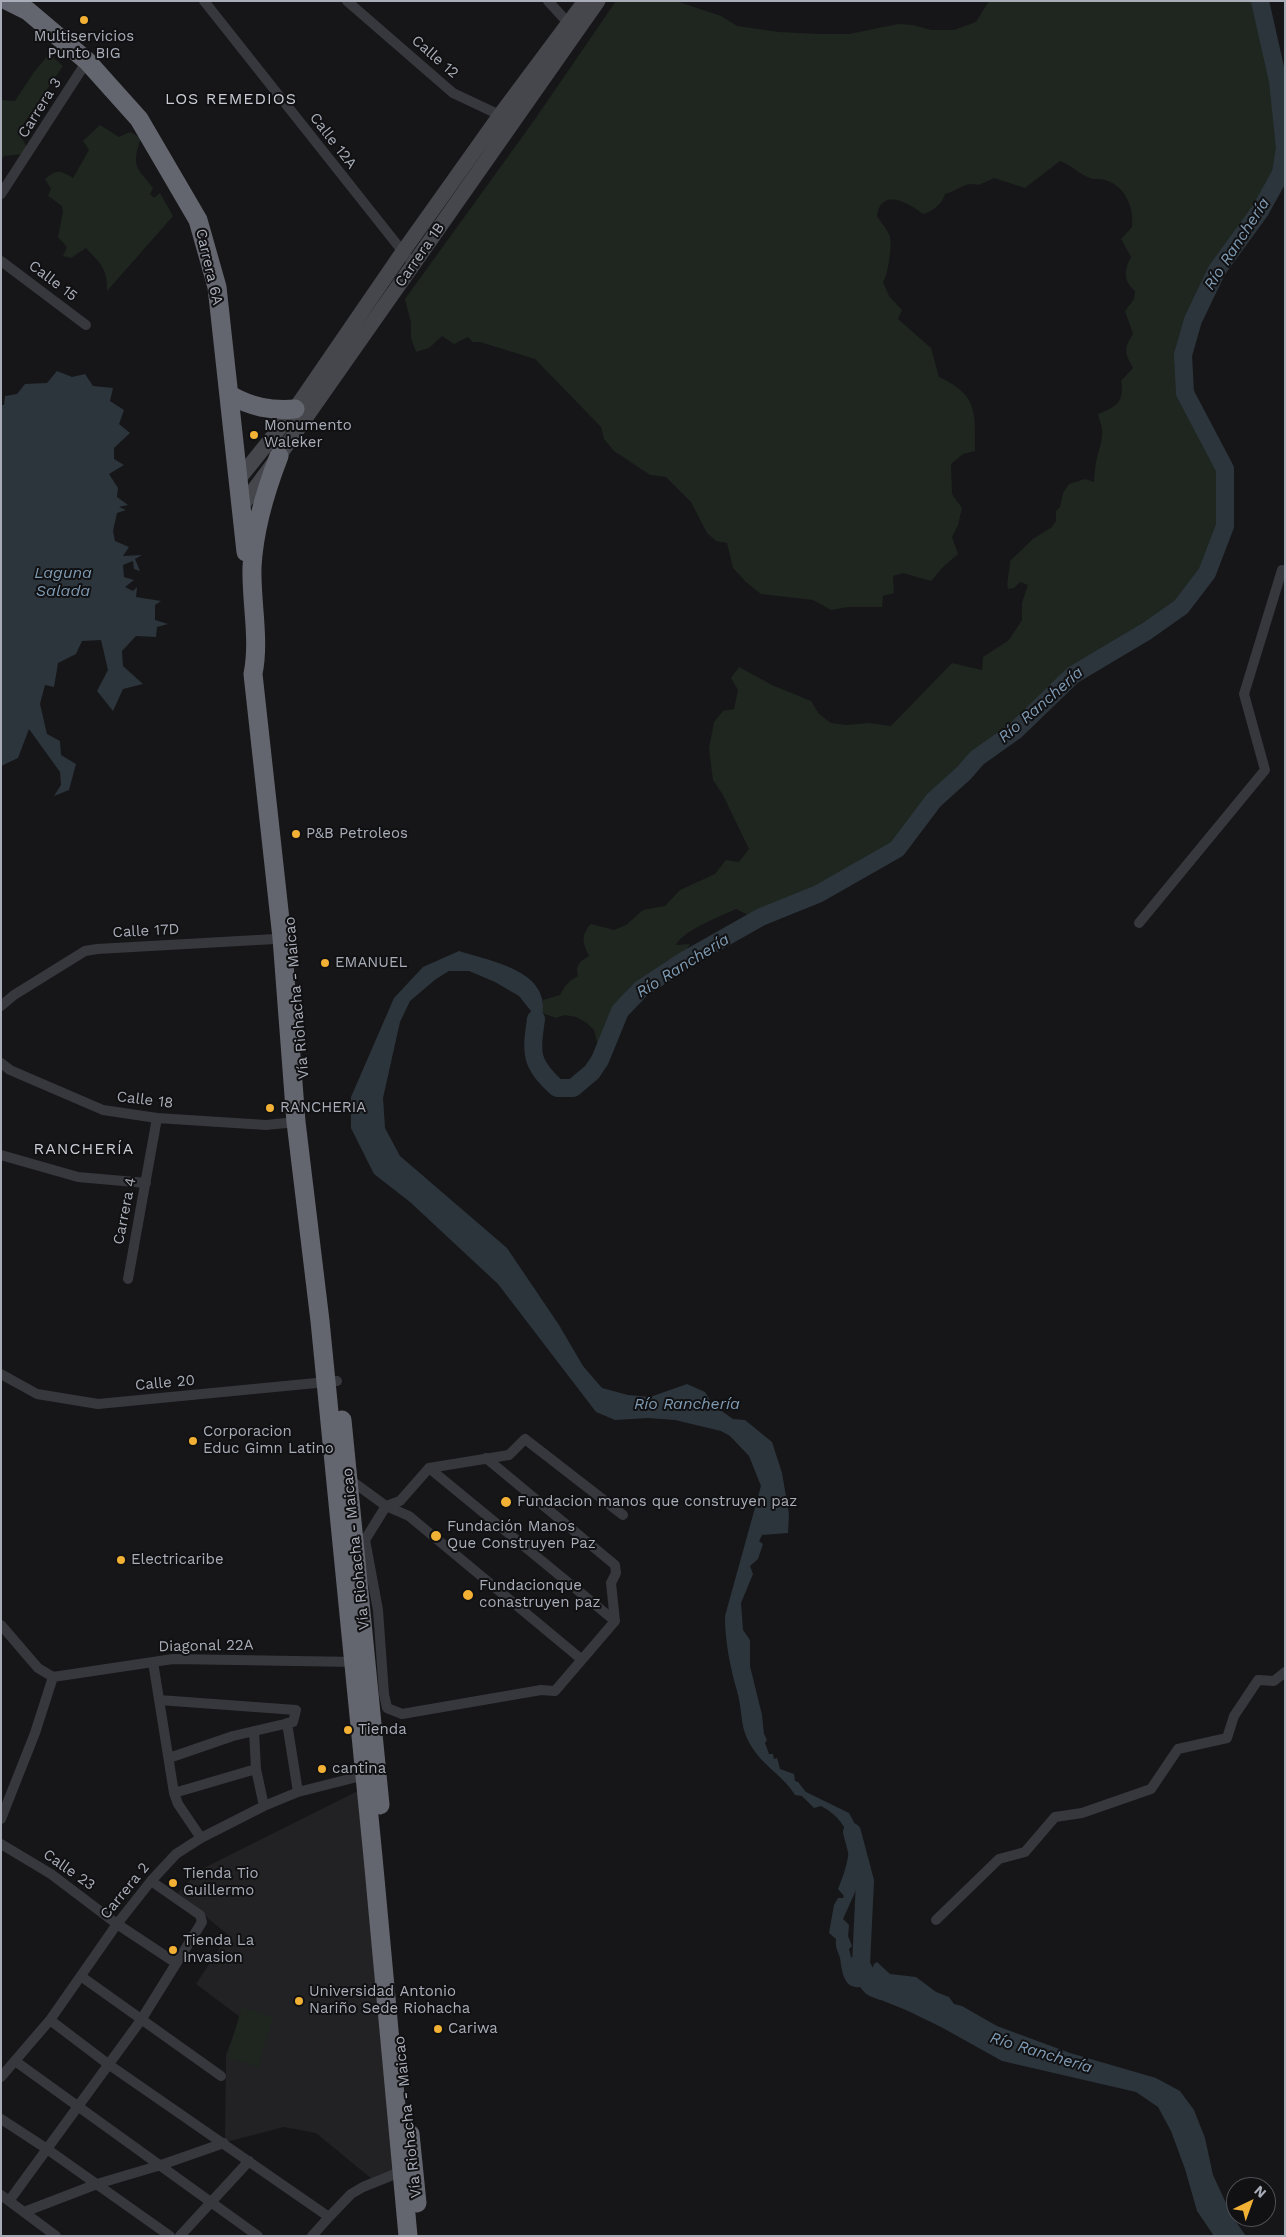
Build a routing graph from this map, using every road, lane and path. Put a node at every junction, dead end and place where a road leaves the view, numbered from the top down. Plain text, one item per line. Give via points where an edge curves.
1 (8, 1) edge
2 (204, 1) edge
3 (346, 1) edge
4 (548, 1) edge
5 (584, 1) edge
6 (598, 1) edge
7 (573, 27) junction
8 (87, 61) junction
9 (507, 118) junction
10 (2, 193) edge
11 (402, 253) junction
12 (1, 260) edge
13 (415, 262) junction
14 (86, 324) dead end
15 (230, 395) junction
16 (295, 409) junction
17 (279, 456) junction
18 (238, 480) junction
19 (241, 507) junction
20 (1285, 571) edge
21 (253, 606) junction
22 (1139, 924) dead end
23 (288, 938) junction
24 (1, 1006) edge
25 (1, 1063) edge
26 (157, 1118) junction
27 (296, 1122) junction
28 (1, 1155) edge
29 (146, 1183) junction
30 (128, 1279) dead end
31 (326, 1320) junction
32 (1, 1374) edge
33 (332, 1382) junction
34 (486, 1458) junction
35 (429, 1468) junction
36 (342, 1480) junction
37 (386, 1506) junction
38 (623, 1515) dead end
39 (615, 1621) junction
40 (1, 1625) edge
41 (581, 1659) junction
42 (153, 1662) junction
43 (360, 1662) junction
44 (1285, 1672) edge
45 (53, 1677) junction
46 (159, 1700) junction
47 (287, 1723) junction
48 (254, 1731) junction
49 (169, 1758) junction
50 (256, 1769) junction
51 (372, 1774) junction
52 (298, 1792) junction
53 (174, 1793) junction
54 (264, 1806) junction
55 (1, 1819) edge
56 (201, 1838) junction
57 (1, 1844) edge
58 (151, 1881) junction
59 (936, 1920) dead end
60 (117, 1924) junction
61 (176, 1963) junction
62 (82, 1977) junction
63 (50, 2020) junction
64 (141, 2020) junction
65 (16, 2061) junction
66 (108, 2064) junction
67 (221, 2076) dead end
68 (1, 2077) edge
69 (79, 2107) junction
70 (1, 2119) edge
71 (224, 2143) junction
72 (47, 2149) junction
73 (249, 2161) junction
74 (161, 2165) junction
75 (407, 2169) junction
76 (97, 2184) junction
77 (5, 2198) edge
78 (212, 2201) junction
79 (24, 2212) junction
80 (329, 2218) junction
81 (56, 2236) edge
82 (170, 2236) edge
83 (180, 2236) edge
84 (258, 2236) edge
85 (312, 2236) edge
86 (408, 2236) edge
87 (420, 2236) edge

1 - 8 highway, Carrera 6A via 28,11
2 - 11 street, Calle 12A
3 - 9 street, Calle 12 via 453,93
4 - 7 street
5 - 7 street, Carrera 1B
6 - 7 street, Carrera 1B
7 - 9 street, Carrera 1B
8 - 10 street, Carrera 3
8 - 15 highway, Carrera 6A via 139,119 198,220 217,287
9 - 11 street, Carrera 1B
9 - 13 street, Carrera 1B
11 - 13 street, Calle 12A
11 - 16 street, Carrera 1B
12 - 14 street, Calle 15
13 - 17 street, Carrera 1B
15 - 16 highway via 261,409
15 - 18 highway, Carrera 6A
16 - 18 street, Carrera 1B
17 - 19 street, Carrera 1B
17 - 21 highway via 265,492 256,529 252,567
18 - 19 highway, Carrera 6A
19 - 21 highway, Carrera 6A
20 - 22 street via 1282,570 1244,694 1265,770
21 - 23 highway, Vía Riohacha - Maicao via 256,657 264,671
23 - 24 street, Calle 17D via 85,951
23 - 27 highway, Vía Riohacha - Maicao
23 - 31 highway, Vía Riohacha - Maicao
25 - 26 street, Calle 18 via 10,1070 103,1110
26 - 27 street, Calle 18 via 266,1125
26 - 29 street, Carrera 4
27 - 31 highway, Vía Riohacha - Maicao
28 - 29 street via 78,1177
29 - 30 street, Carrera 4
31 - 33 highway, Vía Riohacha - Maicao
32 - 33 street, Calle 20 via 37,1394 98,1404
33 - 36 highway, Vía Riohacha - Maicao
34 - 35 street
34 - 38 street via 510,1455 525,1439
34 - 39 street via 615,1565 611,1583
35 - 37 street via 400,1501
35 - 39 street
36 - 37 street
36 - 43 highway, Vía Riohacha - Maicao
37 - 41 street via 409,1516
37 - 41 street via 365,1540 378,1610 387,1708 402,1714 541,1690 555,1691
39 - 41 street
40 - 45 street via 24,1654
42 - 43 street, Diagonal 22A via 173,1659
42 - 45 street, Diagonal 22A
42 - 46 street
43 - 51 highway, Vía Riohacha - Maicao
44 - 59 street via 1274,1681 1258,1680 1234,1716 1226,1738 1178,1749 1151,1789 1082,1813 1055,1817 1025,1852 999,1859
45 - 55 street
46 - 47 street via 296,1710 293,1722
46 - 49 street
47 - 48 street
47 - 52 street
48 - 49 street
48 - 50 street
49 - 53 street
50 - 53 street
50 - 54 street
51 - 52 street, Carrera 2
51 - 75 highway, Vía Riohacha - Maicao
52 - 54 street, Carrera 2
53 - 56 street
54 - 56 street, Carrera 2
56 - 58 street, Carrera 2 via 176,1854
57 - 60 street, Calle 23 via 52,1874
58 - 60 street, Carrera 2
58 - 61 street via 200,1914 202,1922
60 - 61 street, Calle 23
60 - 62 street, Carrera 2
61 - 64 street
62 - 63 street, Carrera 2
62 - 64 street
63 - 65 street, Carrera 2
63 - 66 street
64 - 66 street
64 - 67 street
65 - 68 street, Carrera 2
65 - 69 street
66 - 69 street
66 - 71 street
69 - 72 street
69 - 74 street
70 - 72 street
71 - 73 street
71 - 74 street
72 - 76 street
72 - 77 street
73 - 78 street
73 - 80 street
74 - 76 street
74 - 78 street
75 - 80 street via 351,2194
75 - 86 highway, Vía Riohacha - Maicao
75 - 87 highway, Vía Riohacha - Maicao
76 - 79 street
76 - 82 street
77 - 79 street
78 - 83 street
78 - 84 street
79 - 81 street
80 - 85 street

